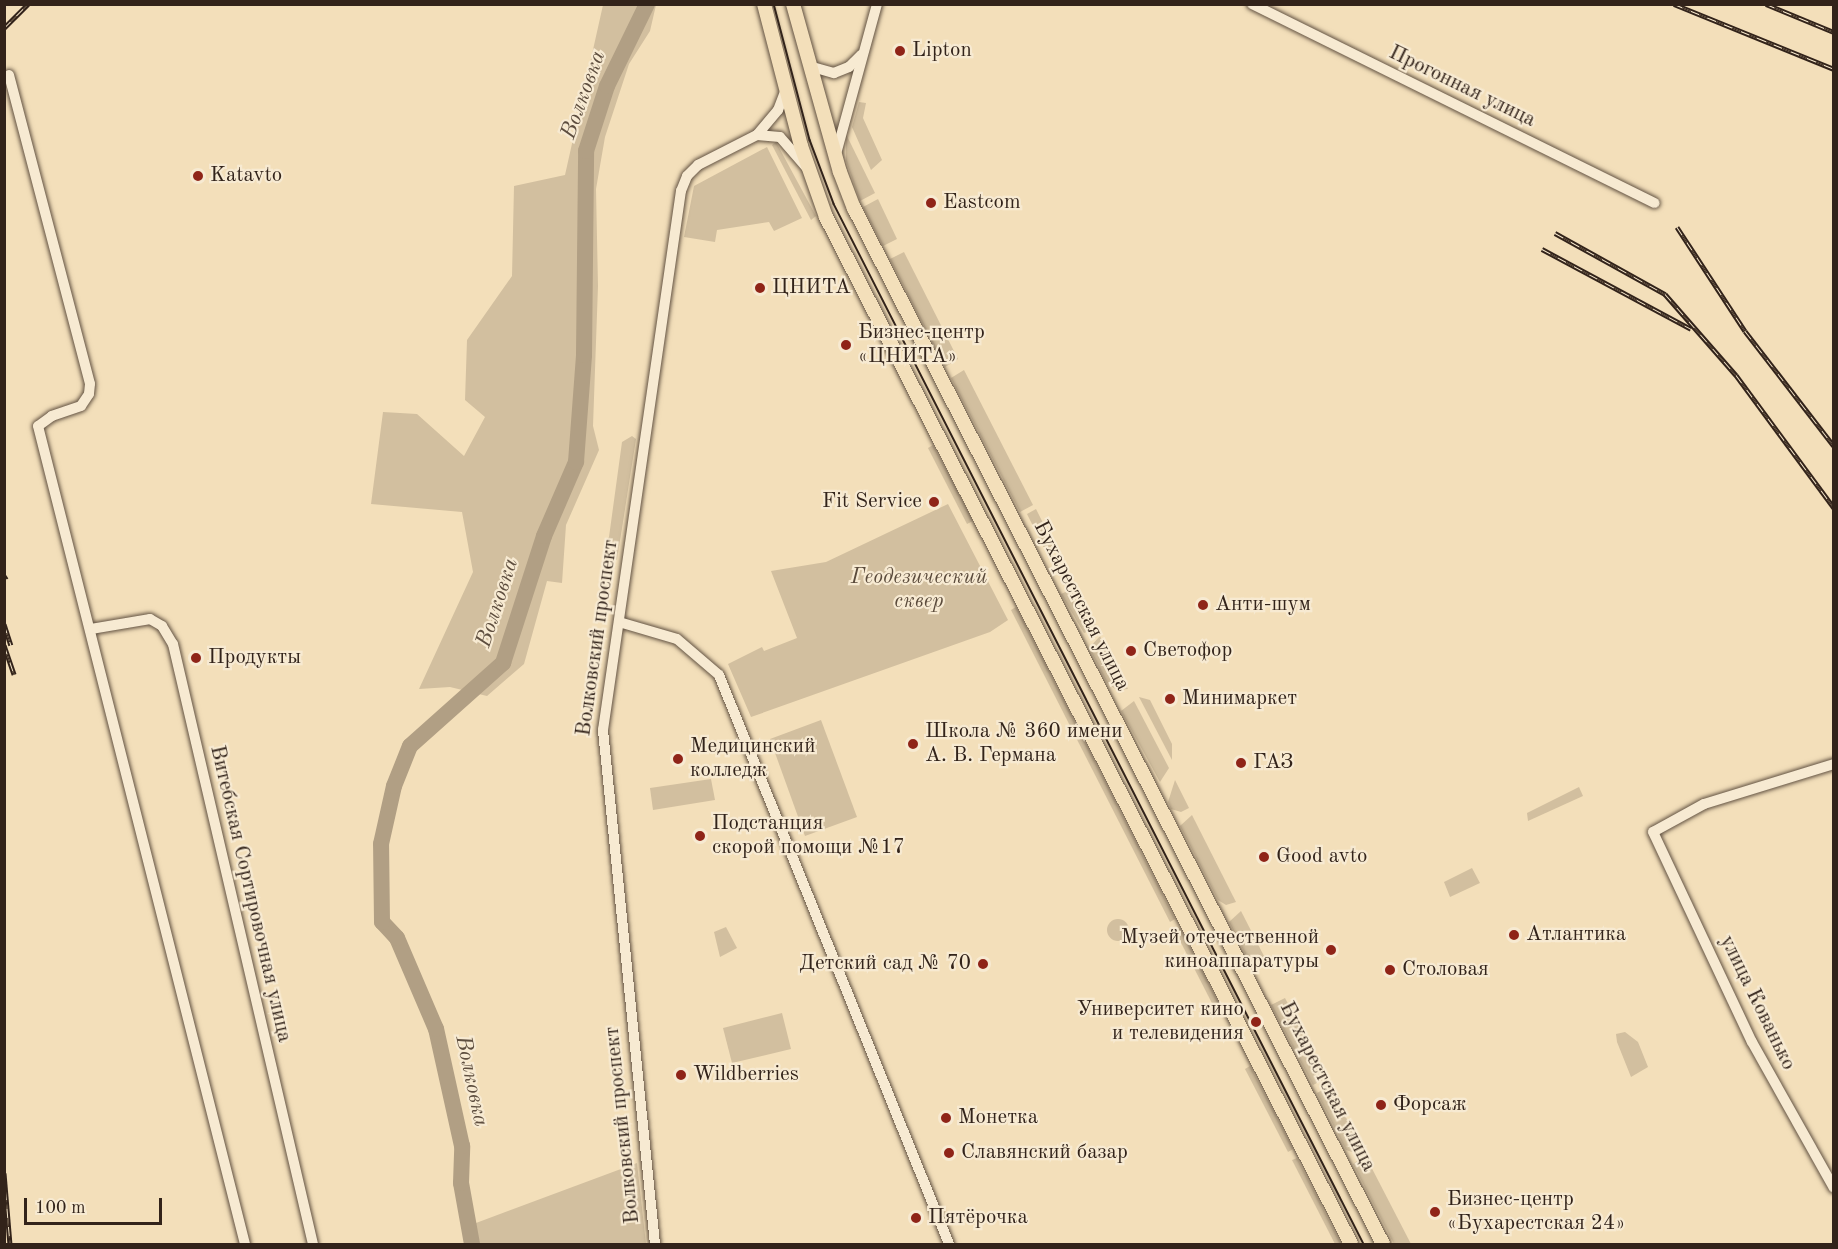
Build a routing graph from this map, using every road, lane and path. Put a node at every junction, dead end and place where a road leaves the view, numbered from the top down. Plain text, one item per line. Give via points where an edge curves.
1 (764, 4) edge
2 (793, 4) edge
3 (877, 4) edge
4 (1252, 4) edge
5 (861, 55) junction
6 (809, 66) junction
7 (9, 75) dead end
8 (786, 88) junction
9 (757, 135) junction
10 (835, 155) junction
11 (808, 170) junction
12 (1654, 203) dead end
13 (619, 622) junction
14 (91, 629) junction
15 (1833, 764) edge
16 (1833, 1188) edge
17 (245, 1245) edge
18 (313, 1245) edge
19 (656, 1245) edge
20 (949, 1245) edge
21 (1351, 1245) edge
22 (1383, 1245) edge

1 - 8 main road
2 - 6 main road, Бухарестская улица
3 - 5 street
4 - 12 street, Прогонная улица
5 - 6 street via 834,74
5 - 10 street
6 - 10 main road, Бухарестская улица
7 - 14 street via 90,384 87,401 81,406 52,416 38,426
8 - 9 street, Волковский проспект via 778,110
8 - 11 main road
9 - 11 street via 780,137
9 - 13 street, Волковский проспект via 698,165 687,176 681,191
10 - 22 main road, Бухарестская улица via 854,208 878,256
11 - 21 main road via 826,217
13 - 19 street, Волковский проспект via 602,742
13 - 20 street via 677,639 719,675
14 - 17 street
14 - 18 street, Витебская Сортировочная улица via 150,619 162,626 173,644
15 - 16 street, улица Кованько via 1704,804 1653,832 1752,1042

